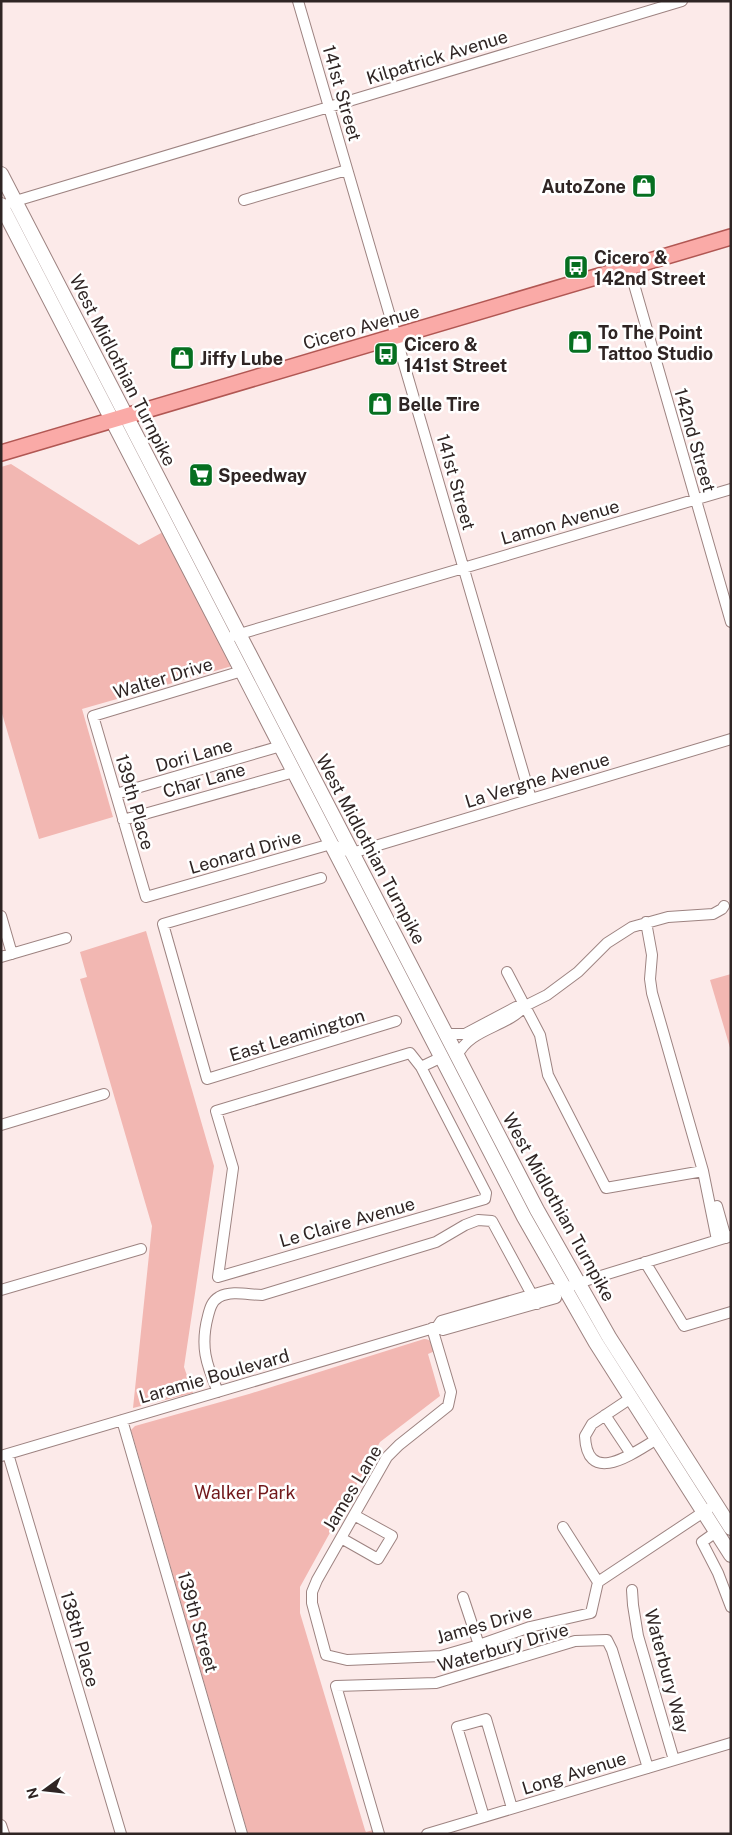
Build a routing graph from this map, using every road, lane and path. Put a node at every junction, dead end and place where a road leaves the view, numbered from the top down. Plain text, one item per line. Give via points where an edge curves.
1 (298, 1) edge
2 (682, 1) edge
3 (329, 107) junction
4 (347, 170) junction
5 (1, 174) edge
6 (244, 200) dead end
7 (6, 204) edge
8 (731, 237) edge
9 (629, 267) junction
10 (396, 336) junction
11 (119, 418) junction
12 (1, 452) edge
13 (731, 488) edge
14 (695, 499) junction
15 (464, 567) junction
16 (731, 622) edge
17 (239, 634) junction
18 (225, 638) junction
19 (242, 671) junction
20 (93, 716) joint
21 (731, 739) edge
22 (281, 746) junction
23 (294, 772) junction
24 (116, 794) junction
25 (532, 799) junction
26 (123, 820) junction
27 (331, 844) junction
28 (352, 853) junction
29 (321, 878) dead end
30 (146, 897) joint
31 (724, 906) dead end
32 (1, 916) edge
33 (646, 922) junction
34 (66, 938) dead end
35 (12, 954) junction
36 (1, 957) edge
37 (507, 972) dead end
38 (525, 1006) junction
39 (396, 1021) dead end
40 (452, 1045) junction
41 (442, 1057) junction
42 (421, 1068) junction
43 (104, 1094) dead end
44 (1, 1125) edge
45 (703, 1171) junction
46 (725, 1238) edge
47 (141, 1249) dead end
48 (645, 1262) junction
49 (578, 1283) junction
50 (1, 1290) edge
51 (561, 1290) junction
52 (534, 1300) junction
53 (731, 1312) edge
54 (434, 1328) junction
55 (218, 1392) junction
56 (631, 1398) junction
57 (605, 1415) junction
58 (122, 1420) junction
59 (657, 1439) junction
60 (631, 1454) junction
61 (5, 1455) edge
62 (715, 1504) junction
63 (703, 1512) junction
64 (354, 1515) junction
65 (563, 1526) dead end
66 (731, 1528) edge
67 (716, 1532) junction
68 (341, 1538) junction
69 (731, 1555) edge
70 (598, 1582) junction
71 (632, 1590) dead end
72 (463, 1597) dead end
73 (731, 1607) edge
74 (479, 1645) junction
75 (326, 1656) joint
76 (731, 1743) edge
77 (674, 1760) junction
78 (648, 1768) junction
79 (512, 1808) junction
80 (484, 1817) junction
81 (1, 1826) edge
82 (4, 1834) edge
83 (120, 1834) edge
84 (242, 1834) edge
85 (379, 1834) edge
86 (427, 1834) edge

1 - 3 street, 141st Street
2 - 3 street, Kilpatrick Avenue
3 - 4 street, 141st Street
3 - 7 street, Kilpatrick Avenue
4 - 6 street
4 - 10 street, 141st Street
5 - 7 main road, West Midlothian Turnpike
7 - 11 main road, West Midlothian Turnpike
8 - 9 main road, Cicero Avenue
9 - 10 main road, Cicero Avenue
9 - 14 street, 142nd Street
10 - 11 main road, Cicero Avenue
10 - 15 street, 141st Street
11 - 12 main road, Cicero Avenue
11 - 17 main road, West Midlothian Turnpike
11 - 18 main road, West Midlothian Turnpike
13 - 14 street, Lamon Avenue
14 - 15 street, Lamon Avenue
14 - 16 street, 142nd Street
15 - 17 street, Lamon Avenue
15 - 25 street, 141st Street
17 - 18 street, Lamon Avenue
17 - 28 main road, West Midlothian Turnpike
18 - 19 main road, West Midlothian Turnpike
19 - 20 street, Walter Drive
19 - 22 main road, West Midlothian Turnpike
20 - 24 street, 139th Place
21 - 25 street, La Vergne Avenue
22 - 23 main road, West Midlothian Turnpike
22 - 24 street, Dori Lane
23 - 26 street, Char Lane
23 - 27 main road, West Midlothian Turnpike
24 - 26 street, 139th Place
25 - 28 street, La Vergne Avenue
26 - 30 street, 139th Place
27 - 28 street
27 - 30 street, Leonard Drive
27 - 41 main road, West Midlothian Turnpike
28 - 40 main road, West Midlothian Turnpike
29 - 39 street, East Leamington via 163,924 207,1080
31 - 33 street via 713,914 680,915
32 - 35 street
33 - 38 street via 620,934 565,983
33 - 45 street via 652,945 650,979 655,1007
34 - 35 street
35 - 36 street
37 - 38 street
38 - 40 street via 516,1007 465,1034
38 - 40 street via 518,1014 470,1039 462,1048
38 - 45 street via 542,1041 548,1075 606,1188
40 - 41 main road
40 - 49 main road, West Midlothian Turnpike
41 - 42 street
41 - 51 main road, West Midlothian Turnpike
42 - 42 street, Le Claire Avenue via 410,1053 216,1111 233,1168 218,1277 485,1199 486,1193
43 - 44 street
45 - 46 street via 708,1178
46 - 48 street, Laramie Boulevard
47 - 50 street
48 - 49 street, Laramie Boulevard
48 - 53 street via 684,1326
49 - 51 street, Laramie Boulevard
49 - 62 main road, West Midlothian Turnpike
51 - 52 street, Laramie Boulevard via 552,1289
51 - 56 main road, West Midlothian Turnpike
52 - 54 street, Laramie Boulevard via 441,1321
52 - 55 street via 492,1221 478,1220 436,1242 262,1295 236,1293 220,1296 211,1306 203,1350
54 - 55 street, Laramie Boulevard
54 - 64 street, James Lane via 451,1392 448,1406 387,1457
55 - 58 street, Laramie Boulevard
56 - 57 street
56 - 59 main road, West Midlothian Turnpike
57 - 60 street
57 - 60 street via 587,1430 585,1443 591,1456 603,1464 622,1460
58 - 61 street, Laramie Boulevard
58 - 84 street, 139th Street
59 - 60 street
59 - 63 main road, West Midlothian Turnpike
61 - 83 street, 138th Place
62 - 63 street
62 - 66 main road, West Midlothian Turnpike
63 - 67 main road, West Midlothian Turnpike
63 - 70 street
64 - 68 street, James Lane
64 - 68 street via 392,1536 378,1559
65 - 70 street
67 - 69 main road, West Midlothian Turnpike
67 - 73 street via 702,1542
68 - 75 street, James Lane via 312,1592 312,1604
70 - 74 street, James Drive via 590,1613 530,1626
71 - 77 street, Waterbury Way via 638,1636
72 - 74 street
74 - 75 street, James Drive via 441,1656 347,1660
76 - 77 street, Long Avenue
77 - 78 street, Long Avenue
78 - 79 street, Long Avenue
78 - 85 street, Waterbury Drive via 607,1640 575,1641 436,1684 336,1686
79 - 80 street, Long Avenue
79 - 80 street via 486,1719 457,1727
80 - 86 street, Long Avenue
81 - 82 street

